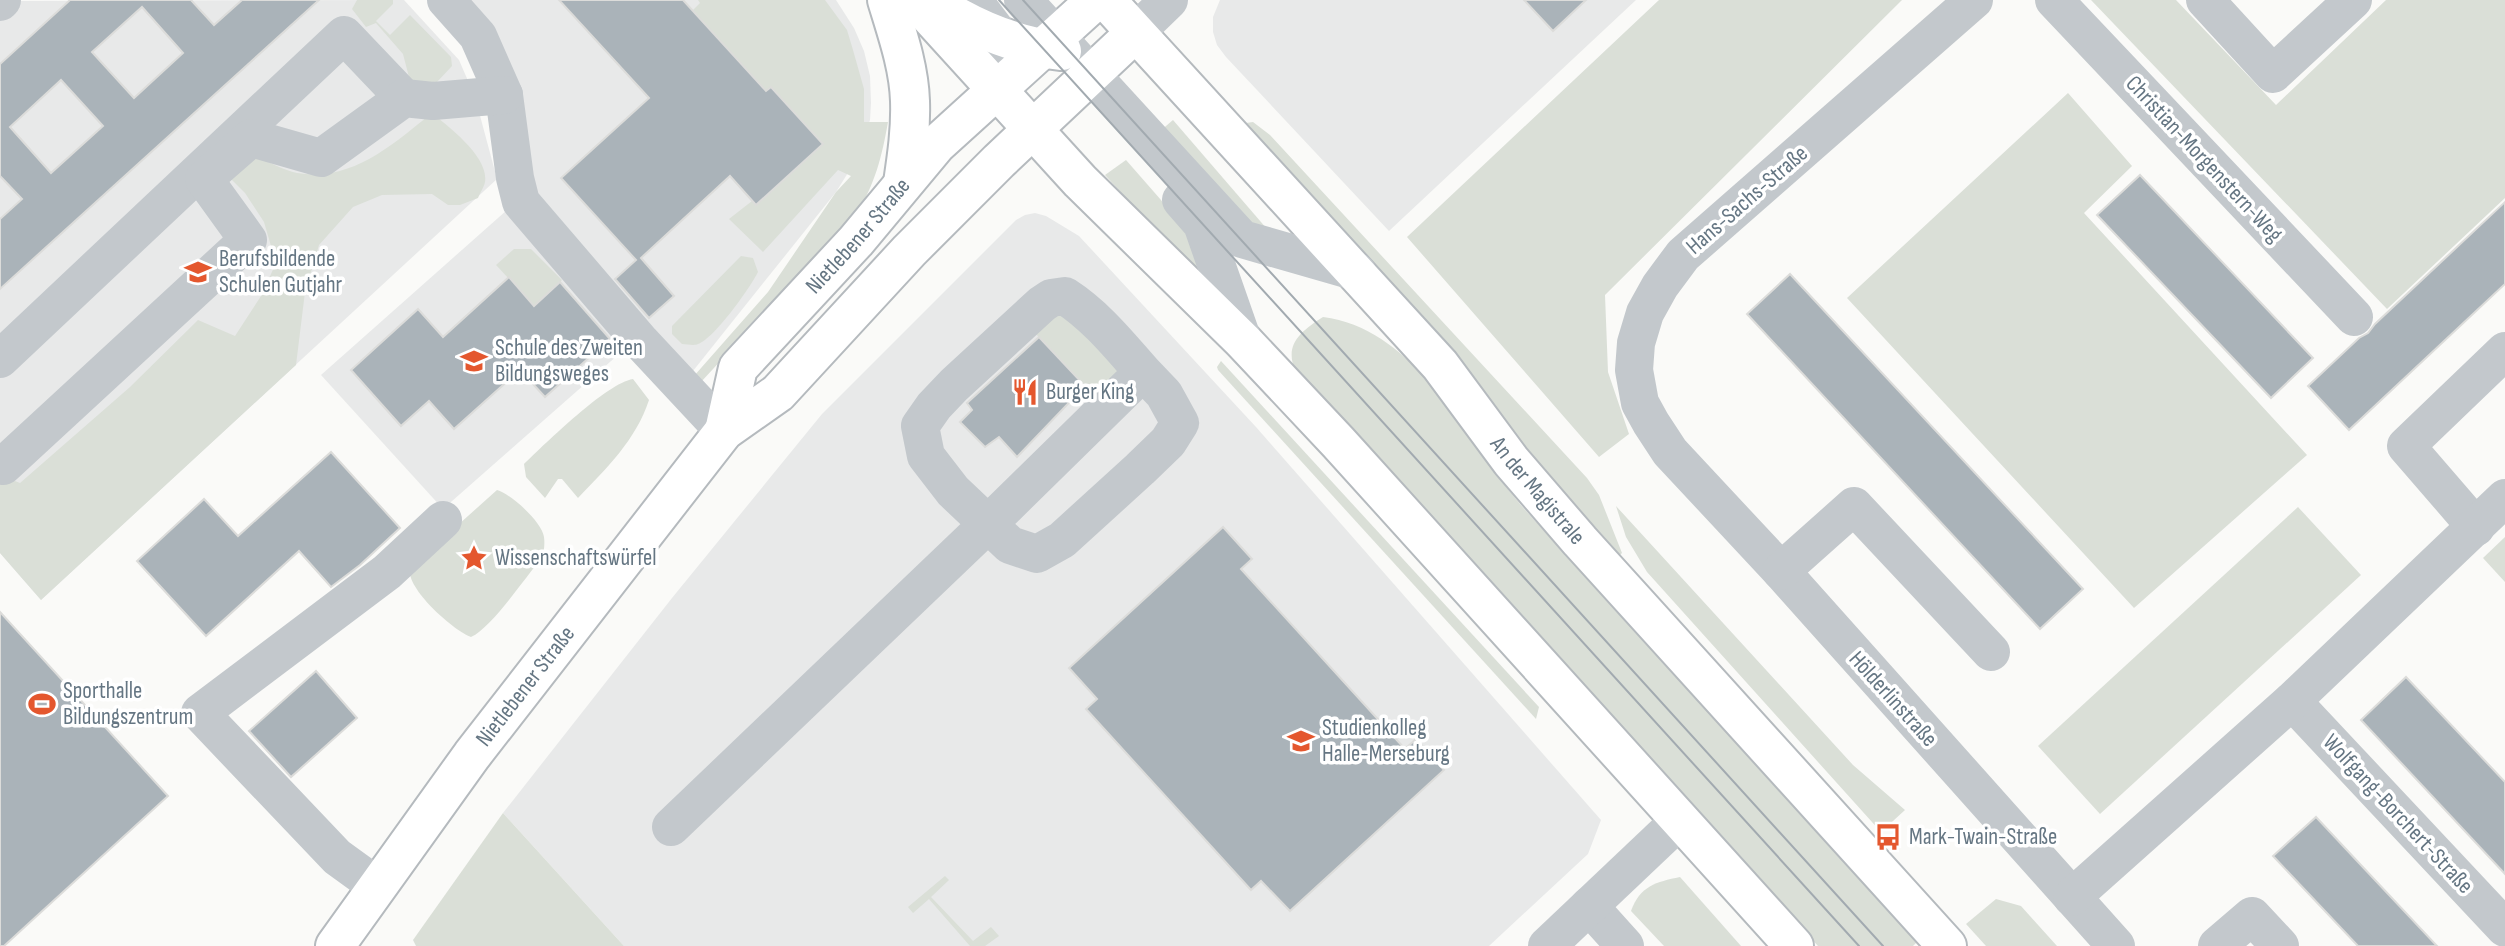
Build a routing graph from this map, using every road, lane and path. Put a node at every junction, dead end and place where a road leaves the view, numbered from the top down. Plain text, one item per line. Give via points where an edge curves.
1 (446, 0) edge
2 (887, 0) edge
3 (915, 0) edge
4 (929, 0) edge
5 (973, 0) edge
6 (1023, 0) edge
7 (1096, 0) edge
8 (1105, 0) edge
9 (1169, 0) edge
10 (1974, 0) edge
11 (2054, 0) edge
12 (2205, 0) edge
13 (2353, 0) edge
14 (1000, 18) edge
15 (1135, 33) junction
16 (1068, 59) junction
17 (997, 89) junction
18 (504, 95) junction
19 (404, 98) junction
20 (1033, 128) junction
21 (903, 183) junction
22 (1357, 272) junction
23 (2354, 317) dead end
24 (1242, 341) junction
25 (2505, 351) edge
26 (0, 359) edge
27 (1143, 372) junction
28 (724, 431) junction
29 (1670, 452) joint
30 (0, 463) edge
31 (2505, 498) edge
32 (443, 520) dead end
33 (988, 524) junction
34 (2476, 527) junction
35 (1781, 571) junction
36 (1991, 652) dead end
37 (2292, 701) junction
38 (1680, 820) junction
39 (671, 827) dead end
40 (377, 886) junction
41 (2072, 897) junction
42 (1589, 906) junction
43 (2505, 928) edge
44 (335, 946) edge
45 (1547, 946) edge
46 (1625, 946) edge
47 (1794, 946) edge
48 (1947, 946) edge
49 (2116, 946) edge
50 (2217, 946) edge
51 (2280, 946) edge

1 - 18 street via 478,36
2 - 21 main road via 901,43 910,99
3 - 17 main road
4 - 14 main road
5 - 14 street
6 - 16 street
7 - 16 main road
8 - 15 main road, An der Magistrale
9 - 15 street
10 - 29 street, Hans-Sachs-Straße via 1683,255 1660,286 1644,313 1634,370 1640,403
11 - 23 street, Christian-Morgenstern-Weg
12 - 13 street via 2273,74
14 - 16 main road
14 - 17 street via 1004,58
15 - 16 main road
15 - 22 main road, An der Magistrale
16 - 17 main road
16 - 20 main road
16 - 22 street via 1242,239
16 - 24 street via 1202,224
17 - 20 main road
17 - 21 main road, Nietlebener Straße via 944,136
18 - 19 street via 433,101
18 - 28 street via 521,202
19 - 26 street via 344,35
19 - 30 street via 321,158 251,138 204,179 248,240 3,466
20 - 24 main road via 1080,181
20 - 28 main road, Nietlebener Straße via 909,251 778,393
21 - 28 main road, Nietlebener Straße via 856,241 738,368
22 - 48 main road, An der Magistrale via 1440,365 1511,461 1580,541
24 - 38 main road
25 - 34 street via 2406,446
27 - 33 street
27 - 33 street via 1164,394 1180,423 1168,442 1062,540 1037,554 1010,545
27 - 33 street via 1080,305 1065,296 1042,304 954,385 926,416 920,426 921,440 926,456 953,491
28 - 40 main road, Nietlebener Straße via 480,744
29 - 35 street, Hölderlinstraße
31 - 34 street
32 - 40 street via 387,572 200,713 337,857
33 - 39 street
34 - 37 street
35 - 36 street via 1854,506
35 - 41 street, Hölderlinstraße
37 - 41 street
37 - 43 street, Wolfgang-Borchert-Straße
38 - 42 street
38 - 47 main road
40 - 44 main road, Nietlebener Straße
41 - 49 street, Hölderlinstraße
42 - 45 street
42 - 46 street
50 - 51 street via 2252,916

